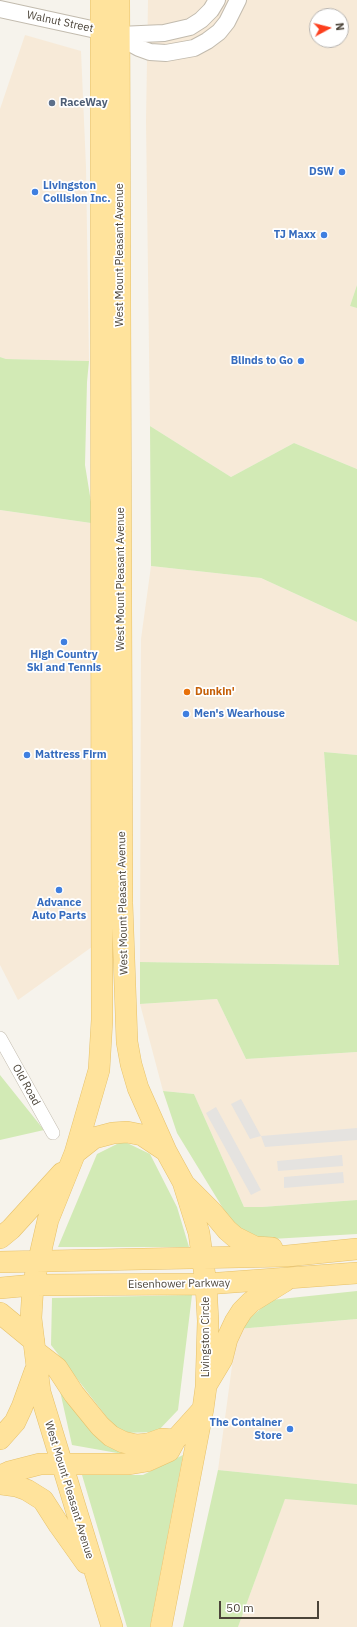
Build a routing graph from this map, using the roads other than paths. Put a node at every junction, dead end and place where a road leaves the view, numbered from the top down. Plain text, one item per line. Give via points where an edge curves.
1 (101, 0) edge
2 (217, 0) edge
3 (238, 0) edge
4 (0, 9) edge
5 (116, 16) edge
6 (0, 1038) edge
7 (53, 1133) dead end
8 (166, 1151) junction
9 (73, 1157) junction
10 (182, 1182) junction
11 (0, 1238) edge
12 (357, 1249) edge
13 (287, 1256) junction
14 (202, 1257) junction
15 (38, 1261) junction
16 (0, 1262) edge
17 (357, 1273) edge
18 (288, 1279) junction
19 (206, 1284) junction
20 (33, 1286) junction
21 (0, 1288) edge
22 (0, 1313) edge
23 (35, 1352) junction
24 (206, 1387) junction
25 (203, 1409) junction
26 (0, 1439) edge
27 (176, 1440) junction
28 (61, 1464) junction
29 (0, 1476) edge
30 (0, 1484) edge
31 (96, 1578) junction
32 (112, 1627) edge
33 (161, 1627) edge

1 - 5 main road, West Mount Pleasant Avenue
2 - 5 street, Walnut Street via 212,10 190,27 164,33
3 - 5 street, Walnut Street via 219,32 207,41 194,48 166,53 150,52 128,42
4 - 5 street, Walnut Street
5 - 8 main road, West Mount Pleasant Avenue via 121,758 127,1042 138,1088
5 - 9 main road, West Mount Pleasant Avenue via 102,1020 98,1070
6 - 7 street, Old Road
8 - 9 main road via 142,1135 127,1132 94,1138
8 - 10 main road, Livingston Circle
9 - 11 main road via 11,1229
9 - 15 main road via 48,1220
10 - 13 main road via 235,1237 255,1247 270,1248
10 - 14 main road, Livingston Circle via 199,1233
12 - 13 main road
13 - 14 main road
14 - 15 main road
14 - 19 main road, Livingston Circle
15 - 16 main road
15 - 20 main road
17 - 18 main road, Eisenhower Parkway
18 - 19 main road, Eisenhower Parkway
18 - 24 main road via 250,1302 242,1311 227,1339 222,1359
19 - 20 main road, Eisenhower Parkway
19 - 24 main road, Livingston Circle
20 - 21 main road, Eisenhower Parkway
20 - 23 main road via 31,1318
22 - 23 main road
23 - 26 main road via 22,1407 15,1422
23 - 27 main road via 57,1368 74,1394 111,1436 136,1445 162,1439
23 - 28 main road, West Mount Pleasant Avenue via 40,1392
24 - 25 main road, Livingston Circle
25 - 27 main road
25 - 33 main road
27 - 28 main road via 170,1451 148,1461 129,1464
28 - 29 main road via 40,1464
28 - 31 main road, West Mount Pleasant Avenue
30 - 31 main road via 27,1490 43,1500
31 - 32 main road, West Mount Pleasant Avenue

